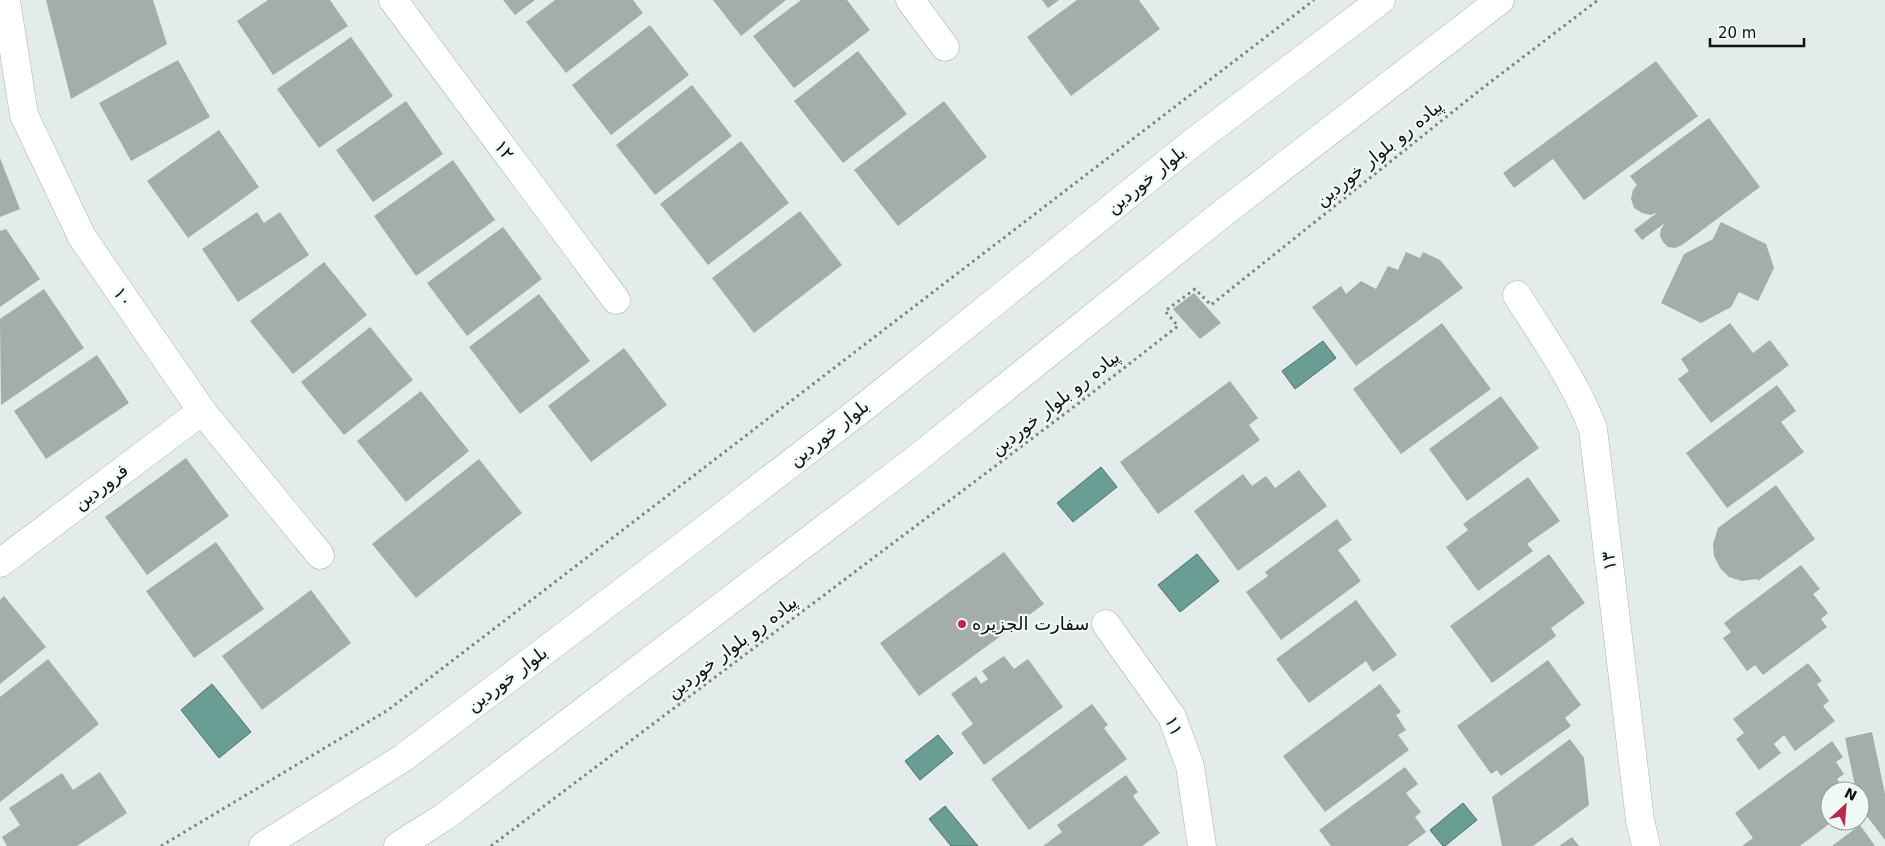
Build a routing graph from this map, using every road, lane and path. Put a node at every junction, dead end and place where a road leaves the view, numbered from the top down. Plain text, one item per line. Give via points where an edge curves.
1 (6, 0) edge
2 (393, 0) edge
3 (910, 0) edge
4 (1314, 0) edge
5 (1381, 0) edge
6 (1500, 0) edge
7 (1598, 0) edge
8 (946, 47) dead end
9 (1517, 295) dead end
10 (616, 300) dead end
11 (202, 411) junction
12 (320, 555) dead end
13 (0, 563) edge
14 (1106, 624) dead end
15 (161, 846) edge
16 (263, 846) edge
17 (398, 846) edge
18 (491, 846) edge
19 (1202, 846) edge
20 (1646, 846) edge

1 - 11 main road, ۱۰ via 24,115 82,237
2 - 10 main road, ۱۲
3 - 8 main road
4 - 15 path via 388,710
5 - 16 main road, بلوار خوردین via 1191,144 876,397 686,544 403,758
6 - 17 main road via 1226,210 911,463 444,817
7 - 18 path, پیاده رو بلوار خوردین via 1211,305 1195,289 1165,311 1178,326
9 - 20 main road, ۱۳ via 1574,387 1593,429 1640,820
11 - 12 main road, ۱۰
11 - 13 main road, فروردین
14 - 19 main road, ۱۱ via 1172,717 1190,766

